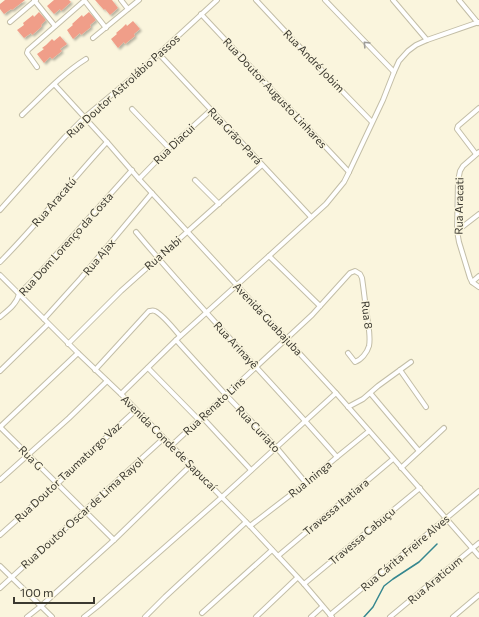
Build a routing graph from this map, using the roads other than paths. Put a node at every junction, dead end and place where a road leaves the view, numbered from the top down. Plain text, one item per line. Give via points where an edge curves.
1 (35, 0) edge
2 (84, 0) edge
3 (121, 0) edge
4 (217, 0) edge
5 (256, 0) edge
6 (324, 0) edge
7 (393, 0) edge
8 (459, 0) edge
9 (136, 1) edge
10 (128, 9) junction
11 (201, 14) junction
12 (10, 22) dead end
13 (479, 22) edge
14 (55, 26) junction
15 (106, 28) junction
16 (93, 38) dead end
17 (427, 40) junction
18 (159, 54) junction
19 (86, 59) dead end
20 (37, 67) dead end
21 (394, 72) junction
22 (55, 85) junction
23 (479, 108) edge
24 (132, 109) dead end
25 (211, 110) junction
26 (22, 116) dead end
27 (85, 117) junction
28 (372, 122) junction
29 (108, 142) junction
30 (170, 148) junction
31 (478, 153) edge
32 (262, 165) junction
33 (132, 170) junction
34 (349, 172) junction
35 (139, 179) junction
36 (194, 180) dead end
37 (152, 193) junction
38 (219, 204) junction
39 (0, 210) edge
40 (479, 214) edge
41 (311, 217) junction
42 (188, 231) junction
43 (457, 231) junction
44 (136, 232) dead end
45 (269, 256) junction
46 (157, 258) junction
47 (0, 262) edge
48 (0, 275) edge
49 (479, 276) edge
50 (342, 282) joint
51 (472, 282) junction
52 (237, 285) junction
53 (479, 287) edge
54 (19, 294) junction
55 (320, 306) junction
56 (206, 313) junction
57 (0, 317) edge
58 (44, 319) junction
59 (48, 324) junction
60 (180, 336) junction
61 (286, 339) junction
62 (176, 340) junction
63 (68, 344) junction
64 (78, 353) junction
65 (348, 353) dead end
66 (411, 362) dead end
67 (257, 367) junction
68 (148, 368) junction
69 (95, 370) junction
70 (400, 370) junction
71 (0, 371) edge
72 (107, 381) junction
73 (336, 393) junction
74 (121, 394) junction
75 (370, 394) junction
76 (226, 395) junction
77 (348, 407) junction
78 (426, 407) dead end
79 (136, 410) junction
80 (201, 419) junction
81 (306, 421) junction
82 (0, 427) edge
83 (444, 428) dead end
84 (369, 431) junction
85 (164, 438) junction
86 (171, 446) junction
87 (276, 447) junction
88 (419, 451) junction
89 (28, 455) junction
90 (337, 456) junction
91 (393, 458) junction
92 (191, 465) junction
93 (401, 468) junction
94 (251, 470) junction
95 (0, 480) edge
96 (306, 483) junction
97 (57, 484) junction
98 (420, 488) junction
99 (479, 491) edge
100 (222, 497) junction
101 (84, 512) junction
102 (446, 519) junction
103 (246, 522) junction
104 (250, 526) junction
105 (0, 535) edge
106 (114, 540) junction
107 (479, 543) edge
108 (473, 548) junction
109 (272, 550) junction
110 (278, 556) junction
111 (479, 556) edge
112 (0, 566) edge
113 (12, 577) junction
114 (297, 578) junction
115 (304, 584) junction
116 (0, 588) edge
117 (479, 595) edge
118 (41, 606) junction
119 (322, 607) junction
120 (202, 613) dead end
121 (331, 616) edge
122 (27, 617) edge
123 (52, 617) edge
124 (84, 617) edge
125 (145, 617) edge
126 (256, 617) edge
127 (311, 617) edge
128 (390, 617) edge
129 (453, 617) edge

1 - 12 street
1 - 14 street
2 - 14 street
2 - 15 street
3 - 10 street
4 - 11 street, Rua Doutor Astrolábio Passos
5 - 28 street, Rua André Jobim
21 -> 6 street
7 - 17 street
8 - 13 street
9 - 10 street
10 - 15 street
11 - 18 street, Rua Doutor Astrolábio Passos
11 - 34 street, Rua Doutor Augusto Linhares
13 - 17 street
14 - 20 street via 27,52
15 - 16 street
17 - 21 street via 408,51
18 - 25 street, Rua Grão-Pará
18 - 27 street, Rua Doutor Astrolábio Passos
19 - 22 street
21 - 28 street
22 - 26 street
22 - 27 street, Avenida Guabajuba
23 - 31 street via 457,129
24 - 30 street
25 - 30 street, Rua Diacui
25 - 32 street, Rua Grão-Pará
27 - 29 street, Avenida Guabajuba
27 - 39 street, Rua Doutor Astrolábio Passos
28 - 34 street
29 - 33 street, Avenida Guabajuba
29 - 47 street, Rua Aracatú
30 - 35 street, Rua Diacui
31 - 43 street, Rua Aracati via 460,171
32 - 38 street, Rua Nabi
32 - 41 street, Rua Grão-Pará
33 - 35 street, Avenida Guabajuba
33 - 54 street, Rua Dom Lorenço da Costa
34 - 41 street via 336,193
35 - 37 street, Avenida Guabajuba
36 - 38 street
37 - 42 street, Avenida Guabajuba
37 - 58 street, Rua Ajax
38 - 42 street, Rua Nabi
40 - 43 street
41 - 45 street
42 - 46 street, Rua Nabi
42 - 52 street, Avenida Guabajuba
43 - 51 street, Rua Aracati
44 - 46 street, Rua Arinayê
45 - 52 street
45 - 55 street
46 - 56 street, Rua Arinayê
46 - 63 street, Rua Nabi
48 - 54 street, Avenida Conde de Sapucaí
49 - 51 street
50 - 55 street, Rua Renato Lins
50 - 65 street, Rua 8 via 352,272 360,274 370,334 368,350 362,358 355,362
51 - 53 street
52 - 56 street
52 - 61 street, Avenida Guabajuba
54 - 57 street, Rua Dom Lorenço da Costa via 17,300
54 - 58 street, Avenida Conde de Sapucaí
55 - 61 street, Rua Renato Lins
56 - 60 street
56 - 67 street, Rua Arinayê
58 - 59 street, Avenida Conde de Sapucaí
59 - 63 street, Avenida Conde de Sapucaí
59 - 71 street
60 - 62 street
60 - 69 street via 160,315 155,311 149,311
61 - 67 street, Rua Renato Lins
61 - 73 street, Avenida Guabajuba
62 - 68 street
62 - 76 street, Rua Curiato
63 - 64 street, Avenida Conde de Sapucaí
64 - 69 street, Avenida Conde de Sapucaí
64 - 82 street
66 - 70 street
67 - 76 street, Rua Renato Lins
67 - 81 street, Rua Arinayê
68 - 74 street
68 - 80 street
69 - 72 street, Avenida Conde de Sapucaí
70 - 75 street
70 - 78 street
72 - 74 street, Avenida Conde de Sapucaí
72 - 89 street
73 - 77 street, Avenida Guabajuba
73 - 81 street
74 - 79 street, Avenida Conde de Sapucaí
75 - 77 street
75 - 88 street
76 - 80 street, Rua Renato Lins
76 - 87 street, Rua Curiato
77 - 84 street, Avenida Guabajuba
79 - 85 street, Avenida Conde de Sapucaí
79 - 97 street, Rua Doutor Taumaturgo Vaz
80 - 86 street, Rua Renato Lins
80 - 94 street
81 - 87 street
81 - 90 street, Rua Arinayê
82 - 89 street, Rua G
83 - 88 street
84 - 90 street, Rua Ininga
84 - 91 street, Avenida Guabajuba
85 - 86 street, Avenida Conde de Sapucaí
85 - 101 street, Rua Doutor Oscar de Lima Rayol
86 - 92 street, Avenida Conde de Sapucaí
87 - 94 street
87 - 96 street, Rua Curiato
88 - 93 street
89 - 95 street
89 - 97 street, Rua G
90 - 96 street, Rua Ininga
91 - 93 street, Avenida Guabajuba
91 - 110 street, Travessa Itatiara
92 - 100 street, Avenida Conde de Sapucaí
92 - 106 street
93 - 98 street, Avenida Guabajuba
94 - 100 street
96 - 104 street, Rua Ininga
97 - 101 street, Rua G
97 - 105 street, Rua Doutor Taumaturgo Vaz
98 - 102 street, Avenida Guabajuba
98 - 115 street, Travessa Cabuçu
99 - 102 street, Rua Cárita Freire Alves
100 - 103 street, Avenida Conde de Sapucaí
100 - 124 street
101 - 106 street, Rua G
101 - 113 street, Rua Doutor Oscar de Lima Rayol
102 - 108 street, Avenida Guabajuba
102 - 121 street, Rua Cárita Freire Alves
103 - 104 street, Avenida Conde de Sapucaí
103 - 125 street
104 - 109 street, Avenida Conde de Sapucaí
106 - 118 street
107 - 108 street, Rua Araticum
108 - 111 street, Avenida Guabajuba
108 - 128 street, Rua Araticum
109 - 110 street, Avenida Conde de Sapucaí
109 - 120 street
110 - 114 street, Avenida Conde de Sapucaí
112 - 113 street
113 - 116 street, Rua Doutor Oscar de Lima Rayol
113 - 118 street
114 - 115 street, Avenida Conde de Sapucaí
114 - 126 street
115 - 119 street, Avenida Conde de Sapucaí
117 - 129 street
118 - 122 street
118 - 123 street
119 - 121 street, Avenida Conde de Sapucaí
119 - 127 street

